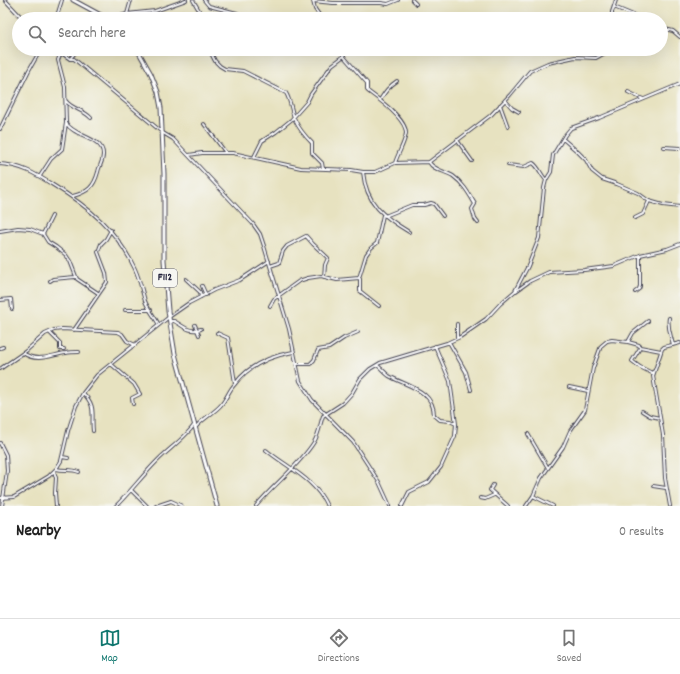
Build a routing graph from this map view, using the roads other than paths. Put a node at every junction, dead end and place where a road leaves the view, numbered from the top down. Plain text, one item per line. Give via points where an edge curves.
1 (5, 0) edge
2 (62, 0) edge
3 (73, 0) edge
4 (131, 0) edge
5 (186, 0) edge
6 (193, 0) edge
7 (204, 0) edge
8 (313, 0) edge
9 (398, 0) edge
10 (412, 0) edge
11 (615, 1) edge
12 (416, 4) dead end
13 (614, 7) junction
14 (16, 12) edge
15 (58, 12) edge
16 (96, 12) edge
17 (128, 12) edge
18 (146, 12) edge
19 (200, 12) edge
20 (234, 12) edge
21 (317, 12) edge
22 (613, 12) edge
23 (626, 12) edge
24 (668, 30) edge
25 (680, 37) edge
26 (37, 56) edge
27 (60, 56) edge
28 (66, 56) edge
29 (72, 56) edge
30 (141, 56) edge
31 (212, 56) edge
32 (344, 56) joint
33 (600, 56) edge
34 (70, 59) junction
35 (397, 81) dead end
36 (680, 84) edge
37 (628, 92) dead end
38 (643, 99) junction
39 (65, 100) junction
40 (380, 100) junction
41 (505, 100) junction
42 (500, 105) junction
43 (519, 112) dead end
44 (294, 117) junction
45 (91, 118) dead end
46 (66, 123) junction
47 (204, 124) dead end
48 (508, 127) dead end
49 (0, 128) edge
50 (163, 132) junction
51 (563, 139) junction
52 (458, 140) junction
53 (664, 147) dead end
54 (680, 148) edge
55 (226, 153) junction
56 (189, 155) junction
57 (254, 157) junction
58 (472, 161) dead end
59 (429, 162) junction
60 (395, 163) junction
61 (0, 164) edge
62 (508, 166) dead end
63 (323, 169) junction
64 (363, 172) junction
65 (40, 176) junction
66 (546, 180) junction
67 (73, 196) junction
68 (649, 201) junction
69 (680, 207) edge
70 (384, 215) junction
71 (52, 216) dead end
72 (443, 216) dead end
73 (636, 218) dead end
74 (478, 222) dead end
75 (0, 230) edge
76 (111, 230) junction
77 (410, 232) dead end
78 (44, 234) junction
79 (680, 244) edge
80 (640, 255) junction
81 (269, 261) junction
82 (270, 266) junction
83 (76, 277) junction
84 (324, 277) junction
85 (359, 278) junction
86 (186, 279) dead end
87 (50, 281) dead end
88 (202, 286) dead end
89 (517, 287) junction
90 (521, 287) junction
91 (515, 291) junction
92 (635, 292) dead end
93 (98, 293) junction
94 (206, 295) junction
95 (279, 296) junction
96 (201, 297) junction
97 (0, 300) edge
98 (270, 306) dead end
99 (379, 306) dead end
100 (12, 309) dead end
101 (125, 310) dead end
102 (151, 310) junction
103 (169, 317) junction
104 (669, 318) dead end
105 (170, 321) junction
106 (648, 321) dead end
107 (457, 324) dead end
108 (159, 325) junction
109 (195, 325) dead end
110 (201, 329) dead end
111 (74, 330) junction
112 (197, 330) junction
113 (51, 331) junction
114 (358, 332) dead end
115 (217, 333) dead end
116 (199, 335) dead end
117 (457, 338) junction
118 (449, 342) junction
119 (628, 342) junction
120 (680, 343) edge
121 (135, 345) junction
122 (674, 345) junction
123 (435, 346) junction
124 (640, 347) junction
125 (64, 349) dead end
126 (661, 351) junction
127 (79, 352) dead end
128 (293, 352) junction
129 (23, 353) junction
130 (111, 364) junction
131 (296, 364) junction
132 (377, 364) junction
133 (0, 369) edge
134 (654, 371) junction
135 (235, 383) junction
136 (568, 387) dead end
137 (471, 390) dead end
138 (588, 391) junction
139 (82, 393) junction
140 (133, 404) dead end
141 (642, 411) dead end
142 (326, 414) junction
143 (660, 418) junction
144 (456, 424) junction
145 (195, 426) junction
146 (93, 431) dead end
147 (528, 434) dead end
148 (0, 443) edge
149 (266, 450) dead end
150 (62, 457) junction
151 (68, 458) dead end
152 (292, 468) junction
153 (548, 468) junction
154 (56, 469) junction
155 (54, 472) junction
156 (79, 472) dead end
157 (493, 485) dead end
158 (653, 486) dead end
159 (666, 488) junction
160 (131, 490) junction
161 (494, 495) junction
162 (533, 496) junction
163 (3, 497) junction
164 (0, 498) edge
165 (480, 498) dead end
166 (2, 506) edge
167 (56, 506) edge
168 (116, 506) edge
169 (147, 506) edge
170 (156, 506) edge
171 (182, 506) edge
172 (217, 506) edge
173 (256, 506) edge
174 (327, 506) edge
175 (390, 506) edge
176 (402, 506) edge
177 (508, 506) edge
178 (526, 506) edge
179 (553, 506) edge
180 (670, 506) edge

1 - 14 street
2 - 15 street
3 - 16 main road
4 - 17 street
5 - 18 street
6 - 19 street
7 - 20 street via 209,6
8 - 9 street via 388,4
8 - 21 street
10 - 12 street
11 - 13 street
13 - 22 street
13 - 23 street
24 - 25 street
26 - 49 street
27 - 39 street via 58,60
28 - 34 street
29 - 34 street
30 - 50 main road, F112 via 157,88 162,108
31 - 44 street via 225,69 243,71 284,90
32 - 40 street via 368,83 368,91
32 - 44 street via 332,65
33 - 41 street via 574,57 534,69 527,73
34 - 50 street
35 - 40 street via 391,84
36 - 38 street
37 - 38 street
38 - 51 street via 577,125 567,131
39 - 45 street
39 - 46 street
40 - 60 street via 402,122 405,129 405,138
41 - 42 street
41 - 43 street
42 - 48 street
42 - 52 street
44 - 57 street via 262,141
44 - 63 street via 304,136 312,143 312,153 321,162
46 - 65 street via 62,148
46 - 67 street via 79,134 99,144 103,152 95,182 84,193
47 - 55 street
50 - 56 street
50 - 103 main road, F112 via 164,260
51 - 66 street via 553,155 551,172
51 - 68 street via 586,160 598,177 638,193
52 - 58 street
52 - 59 street
53 - 54 street
55 - 56 street
55 - 57 street
56 - 81 street via 253,224 260,234
57 - 63 street via 301,168
59 - 60 street
59 - 74 street via 432,167 454,177 466,189 475,204 472,209 474,219
60 - 64 street via 375,172
61 - 65 street via 18,166
62 - 66 street via 524,167 533,163
63 - 64 street
64 - 70 street via 369,197
65 - 67 street
66 - 89 street via 539,238
67 - 76 street
68 - 69 street
68 - 73 street via 643,214
70 - 72 street via 412,205 431,203
70 - 77 street
70 - 85 street via 377,243 366,255
71 - 78 street
75 - 78 street via 30,229
76 - 93 street via 98,252 107,279
76 - 102 street via 135,268 146,303
78 - 83 street via 50,244 66,255
79 - 80 street
80 - 90 street via 614,266 549,272
80 - 92 street via 640,286
81 - 82 street
81 - 94 street via 240,280
82 - 84 street via 279,263 287,246 306,236 328,258
82 - 95 street
83 - 87 street
83 - 93 street
84 - 85 street via 337,280
84 - 95 street via 302,280
85 - 99 street via 360,291
86 - 96 street via 200,292
88 - 94 street
89 - 90 street
89 - 91 street
90 - 91 street
91 - 117 street via 486,319
93 - 111 street
94 - 96 street
95 - 98 street
95 - 128 street
96 - 103 street
97 - 100 street via 11,299
101 - 102 street
102 - 108 street
103 - 105 main road, F112
103 - 108 street
104 - 122 street via 667,327
105 - 112 street via 186,329
105 - 145 main road, F112 via 179,368
106 - 119 street via 633,333
107 - 117 street
108 - 121 street
109 - 112 street
110 - 112 street
111 - 113 street
111 - 121 street via 118,332
112 - 116 street
113 - 125 street via 60,343 60,350
113 - 129 street
114 - 131 street via 329,348 318,350 310,364
115 - 135 street via 228,338
117 - 118 street
118 - 123 street
118 - 137 street via 466,372
119 - 124 street
119 - 138 street via 612,340 601,346
120 - 122 street
121 - 130 street
122 - 126 street via 664,347
123 - 132 street
123 - 144 street via 450,381
124 - 126 street
124 - 134 street via 632,361 651,374
126 - 134 street
127 - 129 street via 38,359
128 - 131 street
128 - 135 street via 254,366
129 - 133 street
130 - 139 street via 97,375
130 - 140 street via 137,388 140,394 132,398
131 - 142 street via 303,388
132 - 142 street via 365,372 342,403
132 - 144 street via 387,375 427,396 434,406 434,414 440,420
134 - 143 street
135 - 145 street via 213,414
136 - 138 street
138 - 153 street via 584,410
139 - 146 street via 91,402
139 - 150 street via 68,431
141 - 143 street
142 - 152 street via 313,443
142 - 175 street via 363,456
143 - 159 street
144 - 176 street via 455,436 441,467 429,482 409,492
145 - 160 street
145 - 172 main road, F112
147 - 153 street
148 - 163 street via 6,455 7,471
149 - 152 street
150 - 151 street
150 - 154 street
152 - 173 street
152 - 174 street via 315,487
153 - 162 street
154 - 155 street
154 - 156 street
155 - 163 street via 14,497
155 - 167 street
157 - 161 street via 490,490
158 - 159 street
159 - 180 street
160 - 168 street
160 - 169 street
161 - 165 street via 485,499
161 - 177 street
162 - 178 street
162 - 179 street
163 - 164 street
163 - 166 street
170 - 171 street via 171,501

